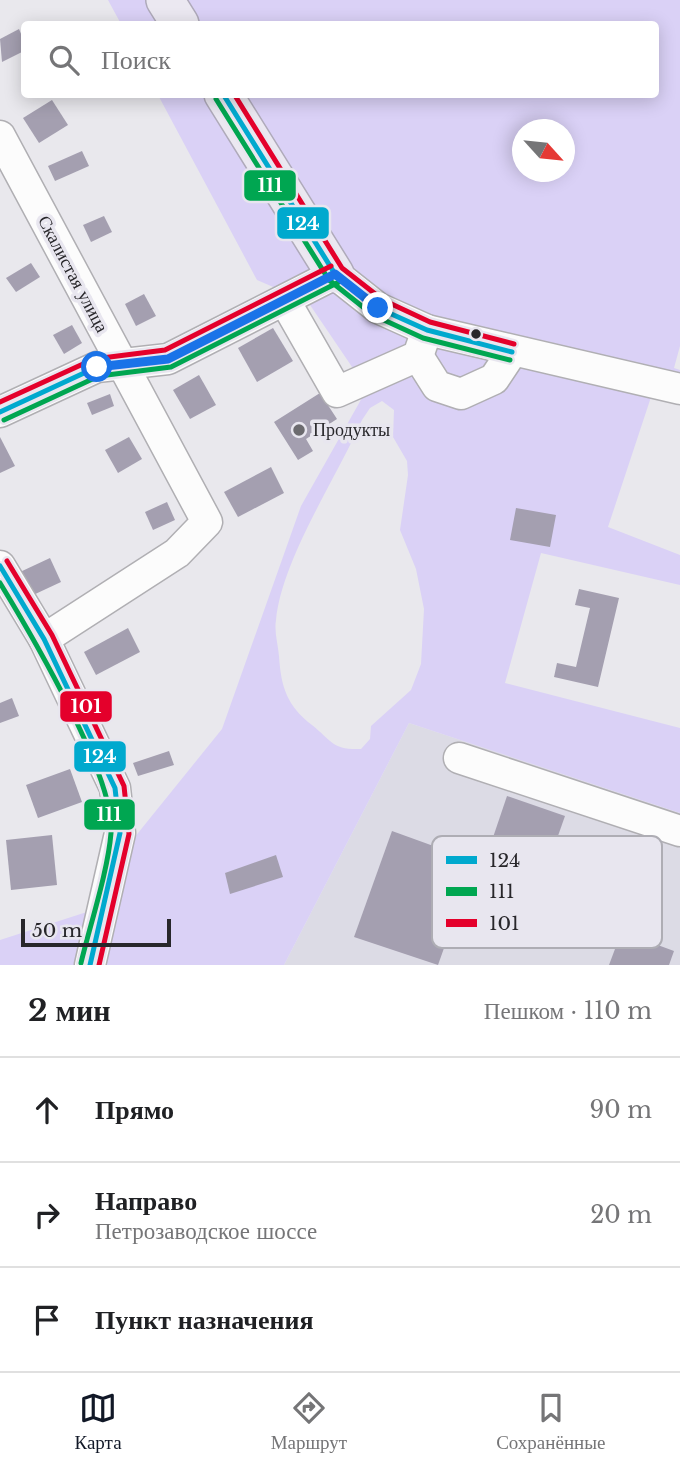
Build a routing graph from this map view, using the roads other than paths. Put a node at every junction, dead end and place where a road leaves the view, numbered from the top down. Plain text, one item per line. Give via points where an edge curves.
1 (165, 0) edge
2 (178, 21) edge
3 (225, 98) edge
4 (0, 136) edge
5 (335, 274) junction
6 (285, 301) junction
7 (423, 343) junction
8 (512, 352) junction
9 (121, 364) junction
10 (680, 390) edge
11 (0, 412) edge
12 (0, 566) edge
13 (44, 639) junction
14 (458, 758) dead end
15 (680, 831) edge
16 (90, 965) edge

1 - 2 main road
3 - 5 main road
4 - 9 street, Скалистая улица
5 - 6 street
5 - 7 street
6 - 7 street via 337,392
6 - 9 street via 168,359
7 - 8 street
7 - 8 street via 437,386 461,394 494,379
8 - 10 street
9 - 11 street via 97,367
9 - 13 street, Скалистая улица via 207,522 177,553
12 - 13 street
13 - 16 street via 115,788 120,832
14 - 15 street

